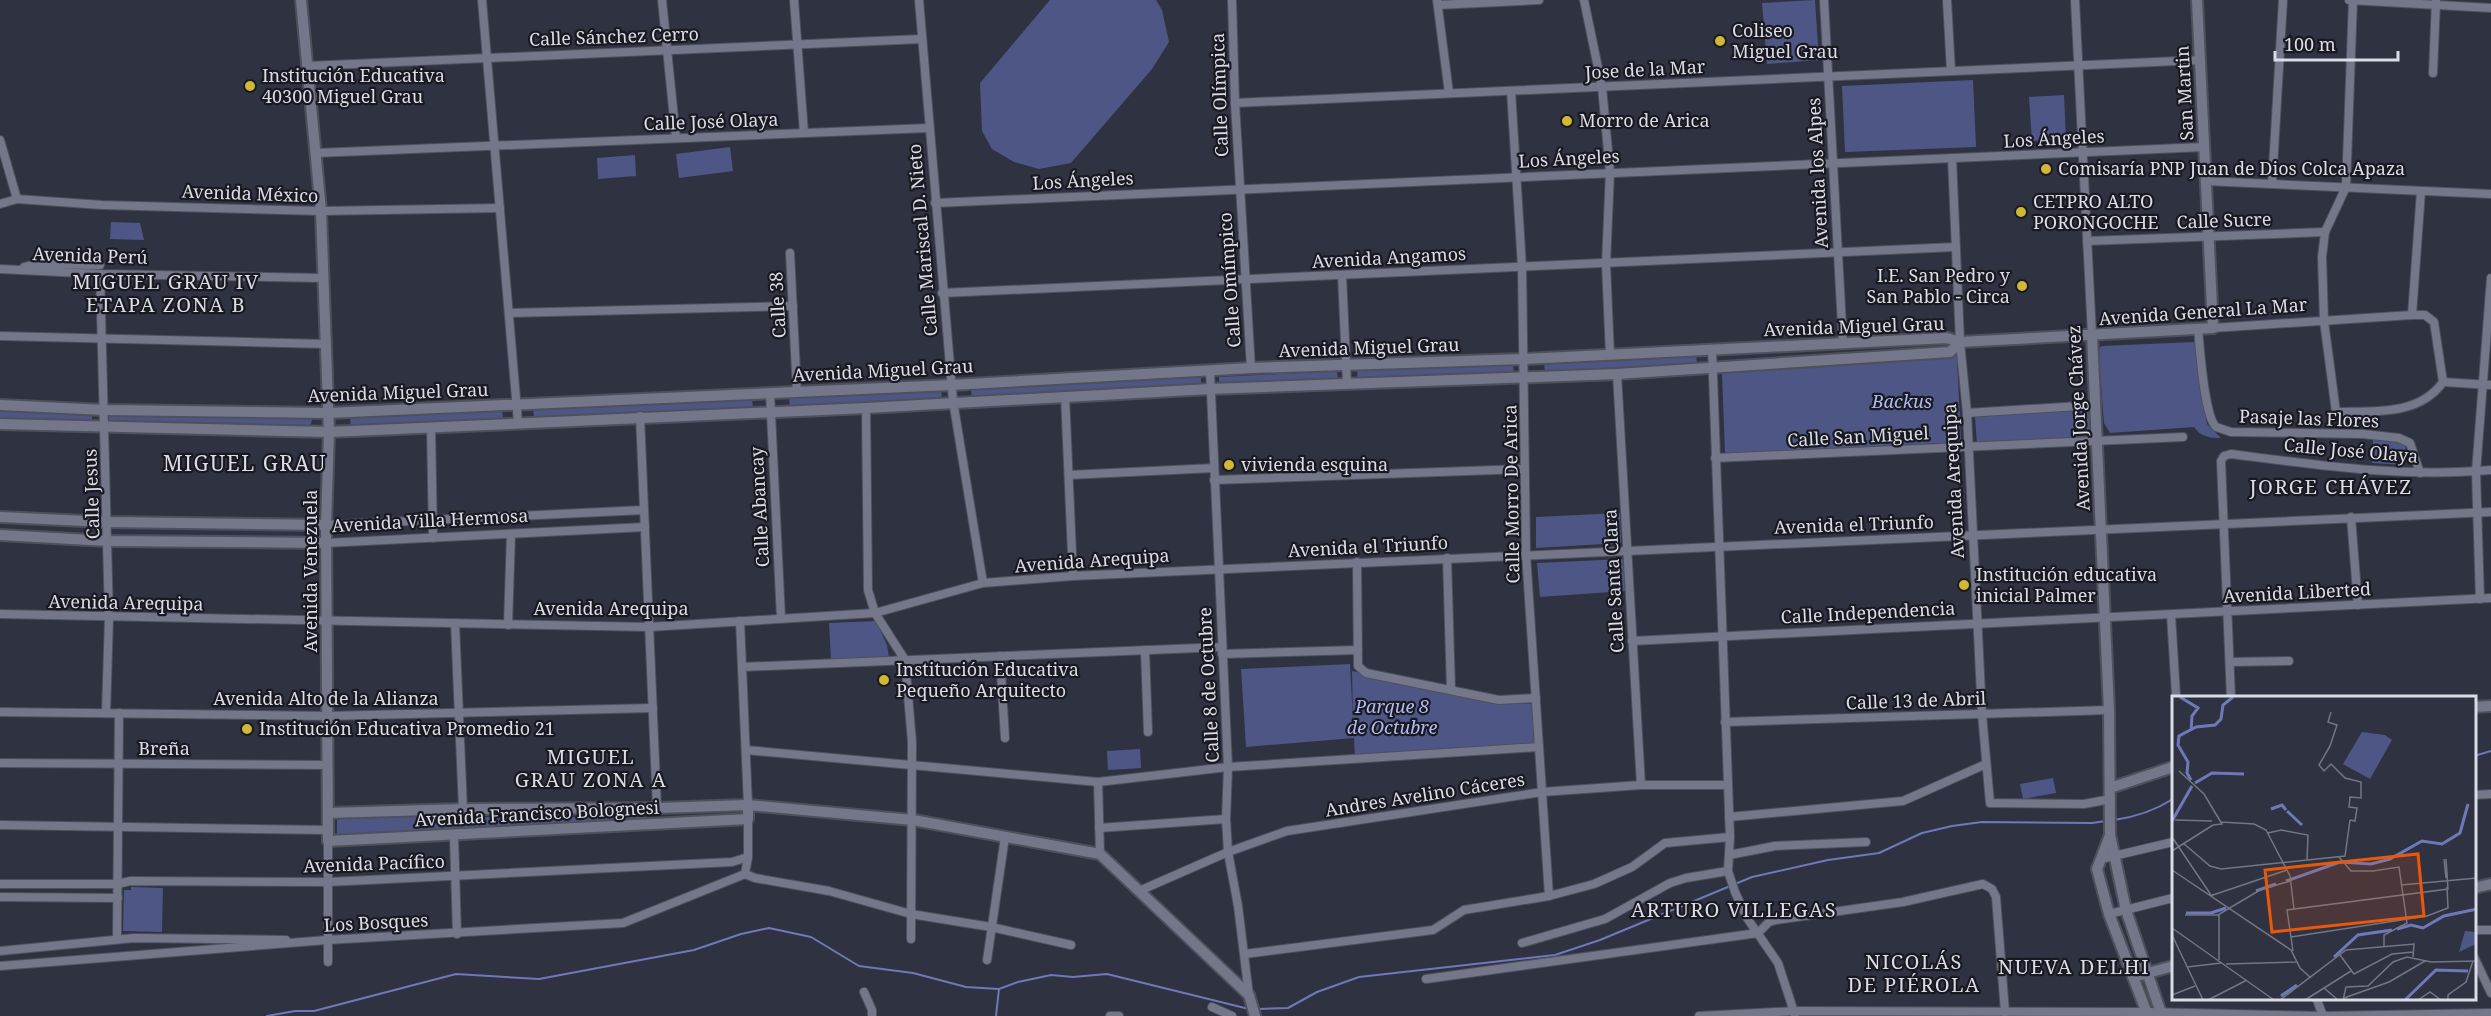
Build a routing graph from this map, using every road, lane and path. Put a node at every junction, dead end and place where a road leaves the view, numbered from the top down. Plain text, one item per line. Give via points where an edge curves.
1 (301, 0) edge
2 (482, 0) edge
3 (662, 0) edge
4 (794, 0) edge
5 (919, 0) edge
6 (1232, 0) edge
7 (1539, 0) edge
8 (1584, 0) edge
9 (1824, 0) edge
10 (1947, 0) edge
11 (2075, 0) edge
12 (2197, 0) edge
13 (2283, 0) edge
14 (2351, 0) edge
15 (1437, 3) edge
16 (2436, 3) edge
17 (2491, 8) edge
18 (922, 39) junction
19 (797, 44) junction
20 (667, 50) junction
21 (487, 58) junction
22 (2200, 60) junction
23 (2079, 65) junction
24 (307, 66) junction
25 (1951, 71) junction
26 (2433, 73) dead end
27 (1828, 76) junction
28 (1602, 87) junction
29 (1511, 91) junction
30 (1449, 93) junction
31 (1235, 103) junction
32 (929, 128) junction
33 (804, 133) junction
34 (676, 138) junction
35 (0, 141) edge
36 (494, 146) junction
37 (2204, 147) junction
38 (2083, 152) junction
39 (316, 153) junction
40 (1952, 158) junction
41 (1833, 163) junction
42 (1610, 172) junction
43 (1516, 177) junction
44 (2206, 180) junction
45 (2272, 184) junction
46 (2346, 187) junction
47 (1240, 189) junction
48 (2421, 191) junction
49 (2491, 194) edge
50 (17, 199) junction
51 (935, 203) junction
52 (0, 204) edge
53 (500, 208) junction
54 (321, 211) junction
55 (2325, 232) junction
56 (2209, 236) junction
57 (2087, 241) junction
58 (1955, 247) junction
59 (1838, 252) junction
60 (790, 253) dead end
61 (1606, 264) junction
62 (100, 265) dead end
63 (1522, 267) junction
64 (0, 269) edge
65 (13, 270) junction
66 (100, 274) junction
67 (1341, 275) junction
68 (323, 278) junction
69 (2491, 278) edge
70 (1245, 280) junction
71 (942, 293) junction
72 (793, 306) junction
73 (509, 313) junction
74 (2412, 315) junction
75 (2324, 321) junction
76 (2213, 328) junction
77 (2198, 329) junction
78 (2092, 335) junction
79 (0, 336) edge
80 (101, 338) junction
81 (1960, 342) junction
82 (326, 344) junction
83 (1843, 344) junction
84 (1712, 349) junction
85 (1610, 355) junction
86 (1524, 359) junction
87 (1345, 365) junction
88 (1713, 367) junction
89 (1251, 369) junction
90 (1210, 371) junction
91 (1617, 374) junction
92 (1525, 377) junction
93 (2443, 382) junction
94 (1347, 384) junction
95 (2482, 384) junction
96 (951, 385) junction
97 (2491, 385) edge
98 (1210, 389) junction
99 (797, 392) junction
100 (770, 393) junction
101 (1065, 396) junction
102 (952, 401) junction
103 (0, 405) edge
104 (517, 405) junction
105 (2095, 405) junction
106 (866, 408) junction
107 (105, 410) junction
108 (770, 412) junction
109 (328, 413) junction
110 (1967, 413) junction
111 (640, 416) junction
112 (518, 423) junction
113 (0, 424) edge
114 (431, 427) junction
115 (105, 428) junction
116 (329, 432) junction
117 (2183, 437) dead end
118 (2097, 441) junction
119 (1967, 447) junction
120 (1715, 458) junction
121 (1214, 468) junction
122 (1524, 469) junction
123 (2491, 470) edge
124 (2476, 472) junction
125 (2420, 473) junction
126 (1069, 475) junction
127 (1214, 480) junction
128 (644, 510) junction
129 (2491, 512) edge
130 (2477, 513) junction
131 (0, 517) edge
132 (2350, 518) junction
133 (432, 520) junction
134 (107, 522) junction
135 (2225, 523) junction
136 (326, 525) junction
137 (645, 527) junction
138 (2101, 529) junction
139 (511, 534) junction
140 (0, 535) edge
141 (1972, 535) junction
142 (433, 538) junction
143 (108, 541) junction
144 (326, 543) junction
145 (1720, 546) junction
146 (1627, 550) junction
147 (1526, 554) junction
148 (1447, 558) junction
149 (1357, 562) junction
150 (1218, 569) junction
151 (1073, 576) junction
152 (983, 584) junction
153 (2491, 598) edge
154 (2480, 599) junction
155 (2358, 605) junction
156 (2229, 612) junction
157 (875, 613) junction
158 (0, 614) edge
159 (2170, 615) junction
160 (109, 618) junction
161 (781, 618) junction
162 (2105, 619) junction
163 (327, 621) junction
164 (740, 621) junction
165 (455, 623) junction
166 (1977, 623) junction
167 (508, 625) junction
168 (649, 627) junction
169 (1723, 636) junction
170 (1632, 641) junction
171 (1146, 650) junction
172 (1222, 650) junction
173 (1358, 650) junction
174 (1000, 656) junction
175 (905, 660) junction
176 (2289, 661) dead end
177 (2230, 662) junction
178 (742, 667) junction
179 (1451, 690) junction
180 (2176, 695) dead end
181 (2231, 696) edge
182 (1536, 698) junction
183 (2491, 706) edge
184 (2476, 707) edge
185 (652, 708) junction
186 (2109, 710) junction
187 (0, 712) edge
188 (106, 713) junction
189 (119, 713) junction
190 (459, 713) junction
191 (1982, 714) junction
192 (328, 716) junction
193 (1725, 722) junction
194 (1148, 732) dead end
195 (1005, 738) dead end
196 (1539, 747) junction
197 (746, 750) junction
198 (0, 763) edge
199 (118, 764) junction
200 (1986, 764) junction
201 (328, 765) junction
202 (912, 765) junction
203 (1228, 767) junction
204 (2172, 767) edge
205 (1098, 782) junction
206 (1641, 785) junction
207 (1727, 785) junction
208 (1542, 792) junction
209 (2491, 794) edge
210 (2476, 795) edge
211 (2110, 798) junction
212 (748, 805) junction
213 (657, 808) junction
214 (463, 809) junction
215 (328, 813) junction
216 (1729, 817) junction
217 (747, 819) junction
218 (1226, 819) junction
219 (913, 820) junction
220 (0, 825) edge
221 (118, 827) junction
222 (1099, 828) junction
223 (327, 830) junction
224 (2110, 832) junction
225 (454, 836) junction
226 (1005, 837) junction
227 (1730, 837) junction
228 (328, 841) junction
229 (1866, 842) dead end
230 (2172, 842) edge
231 (1228, 852) junction
232 (1100, 854) junction
233 (1729, 855) junction
234 (748, 857) junction
235 (2114, 858) junction
236 (2101, 860) junction
237 (1729, 873) junction
238 (745, 874) junction
239 (455, 876) junction
240 (328, 882) junction
241 (0, 884) edge
242 (118, 884) junction
243 (2491, 884) edge
244 (2476, 888) edge
245 (1139, 891) junction
246 (1549, 896) junction
247 (0, 897) edge
248 (118, 898) junction
249 (2172, 898) edge
250 (2126, 910) junction
251 (912, 914) junction
252 (2109, 914) junction
253 (991, 927) junction
254 (1758, 933) junction
255 (457, 934) junction
256 (117, 939) junction
257 (911, 939) dead end
258 (324, 941) junction
259 (1522, 943) dead end
260 (1071, 945) dead end
261 (0, 951) edge
262 (1245, 954) junction
263 (2476, 959) edge
264 (987, 960) dead end
265 (328, 962) dead end
266 (0, 966) edge
267 (2172, 966) edge
268 (2147, 973) junction
269 (2133, 977) junction
270 (1426, 979) dead end
271 (864, 992) dead end
272 (2491, 993) edge
273 (1249, 995) junction
274 (2318, 1001) edge
275 (1212, 1007) dead end
276 (2005, 1012) junction
277 (2491, 1013) edge
278 (1795, 1014) edge
279 (2049, 1014) edge
280 (2147, 1014) edge
281 (2161, 1014) edge
282 (872, 1016) edge
283 (1232, 1016) edge
284 (1255, 1016) edge
285 (1699, 1016) edge
286 (2323, 1016) edge

1 - 24 street, Avenida Venezuela
2 - 21 street
3 - 20 street
4 - 19 street
5 - 18 street, Calle Mariscal D. Nieto
6 - 31 street, Calle Olímpica
7 - 15 street
8 - 28 street
9 - 27 street, Avenida los Alpes
10 - 25 street
11 - 23 street, Avenida Jorge Chávez
12 - 22 street, San Martin
13 - 45 street
14 - 16 street
14 - 46 street
15 - 30 street
16 - 17 street
16 - 26 street
18 - 19 street, Calle Sánchez Cerro
18 - 32 street, Calle Mariscal D. Nieto
19 - 20 street, Calle Sánchez Cerro
19 - 33 street
20 - 21 street, Calle Sánchez Cerro
20 - 34 street
21 - 24 street, Calle Sánchez Cerro
21 - 36 street
22 - 23 street, Jose de la Mar
22 - 37 street, San Martin
23 - 25 street, Jose de la Mar
23 - 38 street, Avenida Jorge Chávez
24 - 39 street, Avenida Venezuela
25 - 27 street, Jose de la Mar
27 - 28 street, Jose de la Mar
27 - 41 street, Avenida los Alpes
28 - 29 street, Jose de la Mar
28 - 42 street
29 - 30 street, Jose de la Mar
29 - 43 street, Calle Morro De Arica
30 - 31 street, Jose de la Mar
31 - 47 street, Calle Olímpica
32 - 33 street, Calle José Olaya
32 - 51 street, Calle Mariscal D. Nieto
33 - 34 street, Calle José Olaya
34 - 36 street, Calle José Olaya
35 - 50 street
36 - 39 street, Calle José Olaya
36 - 53 street
37 - 38 street, Los Ángeles
37 - 44 street, San Martin
38 - 40 street, Los Ángeles
38 - 57 street, Avenida Jorge Chávez
39 - 54 street, Avenida Venezuela
40 - 41 street, Los Ángeles
40 - 58 street, Avenida Arequipa
41 - 42 street, Los Ángeles
41 - 59 street, Avenida los Alpes
42 - 43 street, Los Ángeles
42 - 61 street
43 - 47 street, Los Ángeles
43 - 63 street, Calle Morro De Arica
44 - 45 street
44 - 56 street, San Martin
45 - 46 street
46 - 48 street
46 - 55 street
47 - 51 street, Los Ángeles
47 - 70 street, Calle Omímpico
48 - 49 street
48 - 74 street
50 - 52 street, Avenida México
50 - 54 street, Avenida México
51 - 71 street, Calle Mariscal D. Nieto
53 - 54 street, Avenida México
53 - 73 street
54 - 68 street, Avenida Venezuela
55 - 56 street, Calle Sucre
55 - 75 street
56 - 57 street, Calle Sucre
56 - 76 street, San Martin
57 - 78 street, Avenida Jorge Chávez
58 - 59 street
58 - 81 street, Avenida Arequipa
59 - 61 street, Avenida Angamos
59 - 83 street, Avenida los Alpes
60 - 72 street, Calle 38
61 - 63 street, Avenida Angamos
61 - 85 street
62 - 65 street via 35,264
63 - 67 street, Avenida Angamos
63 - 86 street, Calle Morro De Arica
64 - 65 street, Avenida Perú
65 - 66 street, Avenida Perú
66 - 68 street, Avenida Perú
66 - 80 street, Calle Jesus
67 - 70 street, Avenida Angamos
67 - 87 street
68 - 82 street, Avenida Venezuela
69 - 95 street
70 - 71 street, Avenida Angamos
70 - 89 street, Calle Omímpico
71 - 96 street, Calle Mariscal D. Nieto
72 - 73 street
72 - 99 street, Calle 38
73 - 104 street
74 - 75 street, Avenida General La Mar
74 - 93 street via 2425,315 2434,322
75 - 76 street, Avenida General La Mar
75 - 93 street via 2336,412 2396,410 2416,404
76 - 77 street, Avenida General La Mar
77 - 78 street, Avenida General La Mar
77 - 125 street, Pasaje las Flores via 2213,424 2231,432 2398,438 2410,443
78 - 81 street, Avenida General La Mar
78 - 105 street, Avenida Jorge Chávez
79 - 80 street
80 - 82 street
80 - 107 street, Calle Jesus
81 - 83 street, Avenida Miguel Grau via 1947,338
81 - 88 street, Avenida Miguel Grau via 1950,352
81 - 110 street, Avenida Arequipa
82 - 109 street, Avenida Venezuela
83 - 84 street, Avenida Miguel Grau
84 - 85 street, Avenida Miguel Grau
84 - 88 street
85 - 86 street, Avenida Miguel Grau
86 - 87 street, Avenida Miguel Grau
86 - 92 street, Calle Morro De Arica
87 - 89 street, Avenida Miguel Grau
87 - 94 street
88 - 91 street, Avenida Miguel Grau
88 - 120 street
89 - 90 street, Avenida Miguel Grau
90 - 96 street, Avenida Miguel Grau
90 - 98 street, Calle 8 de Octubre
91 - 92 street, Avenida Miguel Grau
91 - 146 street, Calle Santa Clara
92 - 94 street, Avenida Miguel Grau
92 - 122 street, Calle Morro De Arica
93 - 95 street
94 - 98 street, Avenida Miguel Grau
95 - 97 street
95 - 124 street
96 - 99 street, Avenida Miguel Grau
96 - 102 street, Calle Mariscal D. Nieto
98 - 101 street, Avenida Miguel Grau
98 - 121 street, Calle 8 de Octubre
99 - 100 street, Avenida Miguel Grau
100 - 104 street, Avenida Miguel Grau
100 - 108 street, Calle Abancay
101 - 102 street, Avenida Miguel Grau
101 - 126 street
102 - 106 street, Avenida Miguel Grau
102 - 152 street, Calle Mariscal D. Nieto
103 - 107 street, Avenida Miguel Grau
104 - 109 street, Avenida Miguel Grau
104 - 112 street
105 - 110 street
105 - 118 street, Avenida Jorge Chávez
106 - 108 street, Avenida Miguel Grau
106 - 157 street via 868,590
107 - 109 street, Avenida Miguel Grau
107 - 115 street, Calle Jesus
108 - 111 street, Avenida Miguel Grau
108 - 161 street, Calle Abancay
109 - 116 street, Avenida Venezuela
110 - 119 street, Avenida Arequipa
111 - 112 street, Avenida Miguel Grau
111 - 128 street
112 - 114 street, Avenida Miguel Grau
113 - 115 street, Avenida Miguel Grau
114 - 116 street, Avenida Miguel Grau
114 - 133 street
115 - 116 street, Avenida Miguel Grau
115 - 134 street, Calle Jesus
116 - 136 street, Avenida Venezuela
117 - 118 street, Calle San Miguel
118 - 119 street, Calle San Miguel
118 - 138 street, Avenida Jorge Chávez
119 - 120 street, Calle San Miguel
119 - 141 street, Avenida Arequipa
120 - 145 street
121 - 126 street
121 - 127 street, Calle 8 de Octubre
122 - 127 street
122 - 147 street, Calle Morro De Arica
123 - 124 street, Calle José Olaya
124 - 125 street, Calle José Olaya
124 - 130 street
125 - 135 street, Calle José Olaya via 2365,471 2231,454 2221,461
126 - 151 street
127 - 150 street, Calle 8 de Octubre
128 - 133 street, Avenida Villa Hermosa
128 - 137 street
129 - 130 street, Avenida el Triunfo
130 - 132 street, Avenida el Triunfo
130 - 154 street
131 - 134 street, Avenida Villa Hermosa
132 - 135 street, Avenida el Triunfo
132 - 155 street
133 - 136 street, Avenida Villa Hermosa
133 - 142 street
134 - 136 street, Avenida Villa Hermosa
134 - 143 street, Calle Jesus
135 - 138 street, Avenida el Triunfo
135 - 156 street
136 - 144 street, Avenida Venezuela
137 - 139 street, Avenida Villa Hermosa
137 - 168 street
138 - 141 street, Avenida el Triunfo
138 - 162 street, Avenida Jorge Chávez
139 - 142 street, Avenida Villa Hermosa
139 - 167 street
140 - 143 street, Avenida Villa Hermosa
141 - 145 street, Avenida el Triunfo
141 - 166 street, Avenida Arequipa
142 - 144 street, Avenida Villa Hermosa
143 - 144 street, Avenida Villa Hermosa
143 - 160 street, Calle Jesus
144 - 163 street, Avenida Venezuela
145 - 146 street, Avenida el Triunfo
145 - 169 street
146 - 147 street, Avenida el Triunfo
146 - 170 street, Calle Santa Clara
147 - 148 street, Avenida el Triunfo
147 - 182 street, Calle Morro De Arica
148 - 149 street, Avenida el Triunfo
148 - 179 street
149 - 150 street, Avenida el Triunfo
149 - 173 street
150 - 151 street, Avenida Arequipa
150 - 172 street, Calle 8 de Octubre
151 - 152 street, Avenida Arequipa
152 - 157 street, Avenida Arequipa
153 - 154 street, Avenida Liberted
154 - 155 street, Avenida Liberted
155 - 156 street, Avenida Liberted
156 - 159 street, Avenida Liberted
156 - 177 street
157 - 161 street, Avenida Arequipa
157 - 175 street
158 - 160 street, Avenida Arequipa
159 - 162 street, Avenida Liberted
159 - 180 street
160 - 163 street, Avenida Arequipa
160 - 188 street, Calle Jesus
161 - 164 street, Avenida Arequipa
162 - 166 street, Calle Independencia
162 - 186 street, Avenida Jorge Chávez
163 - 165 street, Avenida Arequipa
163 - 192 street, Avenida Venezuela
164 - 168 street, Avenida Arequipa
164 - 178 street
165 - 167 street, Avenida Arequipa
165 - 190 street
166 - 169 street, Calle Independencia
166 - 191 street, Avenida Arequipa
167 - 168 street, Avenida Arequipa
168 - 185 street
169 - 170 street, Calle Independencia
169 - 193 street
170 - 206 street, Calle Santa Clara
171 - 172 street
171 - 174 street
171 - 194 street
172 - 173 street
172 - 203 street, Calle 8 de Octubre
173 - 179 street via 1358,666 1365,673
174 - 175 street
174 - 195 street
175 - 178 street
175 - 202 street
176 - 177 street
177 - 181 street
178 - 197 street
179 - 182 street via 1499,700
182 - 196 street, Calle Morro De Arica
183 - 184 street
185 - 190 street, Avenida Alto de la Alianza
185 - 213 street
186 - 191 street, Calle 13 de Abril
186 - 211 street, Avenida Jorge Chávez
187 - 188 street, Avenida Alto de la Alianza
188 - 189 street, Avenida Alto de la Alianza
189 - 192 street, Avenida Alto de la Alianza
189 - 199 street
190 - 192 street, Avenida Alto de la Alianza
190 - 214 street
191 - 193 street, Calle 13 de Abril
191 - 200 street, Avenida Arequipa
192 - 201 street, Avenida Venezuela
193 - 207 street
196 - 203 street
196 - 208 street, Calle Morro De Arica
197 - 202 street
197 - 212 street
198 - 199 street, Breña
199 - 201 street, Breña
199 - 221 street
200 - 211 street, Avenida Arequipa via 1990,803 2084,804
200 - 216 street via 1903,801
201 - 215 street, Avenida Venezuela
202 - 205 street
202 - 219 street
203 - 205 street
203 - 218 street, Calle 8 de Octubre
204 - 211 street
205 - 222 street
206 - 207 street, Andres Avelino Cáceres
206 - 208 street, Andres Avelino Cáceres
207 - 216 street
208 - 231 street, Andres Avelino Cáceres via 1287,831
208 - 246 street, Calle Morro De Arica
209 - 210 street
211 - 224 street, Avenida Jorge Chávez
212 - 213 street, Avenida Francisco Bolognesi
212 - 217 street
212 - 219 street, Avenida Francisco Bolognesi
213 - 214 street, Avenida Francisco Bolognesi
214 - 215 street, Avenida Francisco Bolognesi
215 - 223 street, Avenida Venezuela
216 - 227 street
217 - 225 street, Avenida Francisco Bolognesi
217 - 234 street
218 - 222 street
218 - 231 street, Calle 8 de Octubre
219 - 226 street, Avenida Francisco Bolognesi
219 - 251 street
220 - 221 street
221 - 223 street
221 - 242 street
222 - 232 street
223 - 228 street, Avenida Venezuela
224 - 235 street
224 - 236 street
225 - 228 street, Avenida Francisco Bolognesi
225 - 239 street
226 - 232 street, Avenida Francisco Bolognesi
226 - 253 street
227 - 233 street
227 - 246 street via 1665,843 1632,867 1604,880
228 - 240 street, Avenida Venezuela
229 - 233 street via 1774,846
230 - 235 street
231 - 245 street, Andres Avelino Cáceres
231 - 262 street, Calle 8 de Octubre
232 - 245 street
233 - 237 street
234 - 238 street
234 - 239 street, Avenida Pacífico via 732,862
235 - 236 street
235 - 250 street
236 - 252 street via 2097,868
237 - 254 street
237 - 259 street via 1670,883 1605,919
238 - 251 street via 829,891
238 - 255 street, Los Bosques via 623,923
239 - 240 street, Avenida Pacífico
239 - 255 street
240 - 242 street, Avenida Pacífico
240 - 258 street, Avenida Venezuela
241 - 242 street, Avenida Pacífico
242 - 248 street
243 - 244 street
245 - 273 street
246 - 262 street via 1464,910 1433,930
247 - 248 street
248 - 256 street
249 - 250 street
250 - 252 street
250 - 268 street
251 - 253 street
251 - 257 street
252 - 269 street
253 - 260 street
253 - 264 street
254 - 270 street
254 - 276 street via 1776,920 1903,902 1978,884 1988,886 1996,897
254 - 278 street via 1778,963
255 - 258 street, Los Bosques
256 - 258 street
256 - 261 street
258 - 265 street, Avenida Venezuela
258 - 266 street, Los Bosques
262 - 273 street, Calle 8 de Octubre
263 - 272 street
267 - 268 street
268 - 269 street
268 - 281 street
269 - 280 street
271 - 282 street
273 - 284 street
274 - 286 street
275 - 283 street
276 - 278 street
276 - 279 street
277 - 286 street
278 - 285 street
279 - 280 street
280 - 281 street
281 - 286 street

